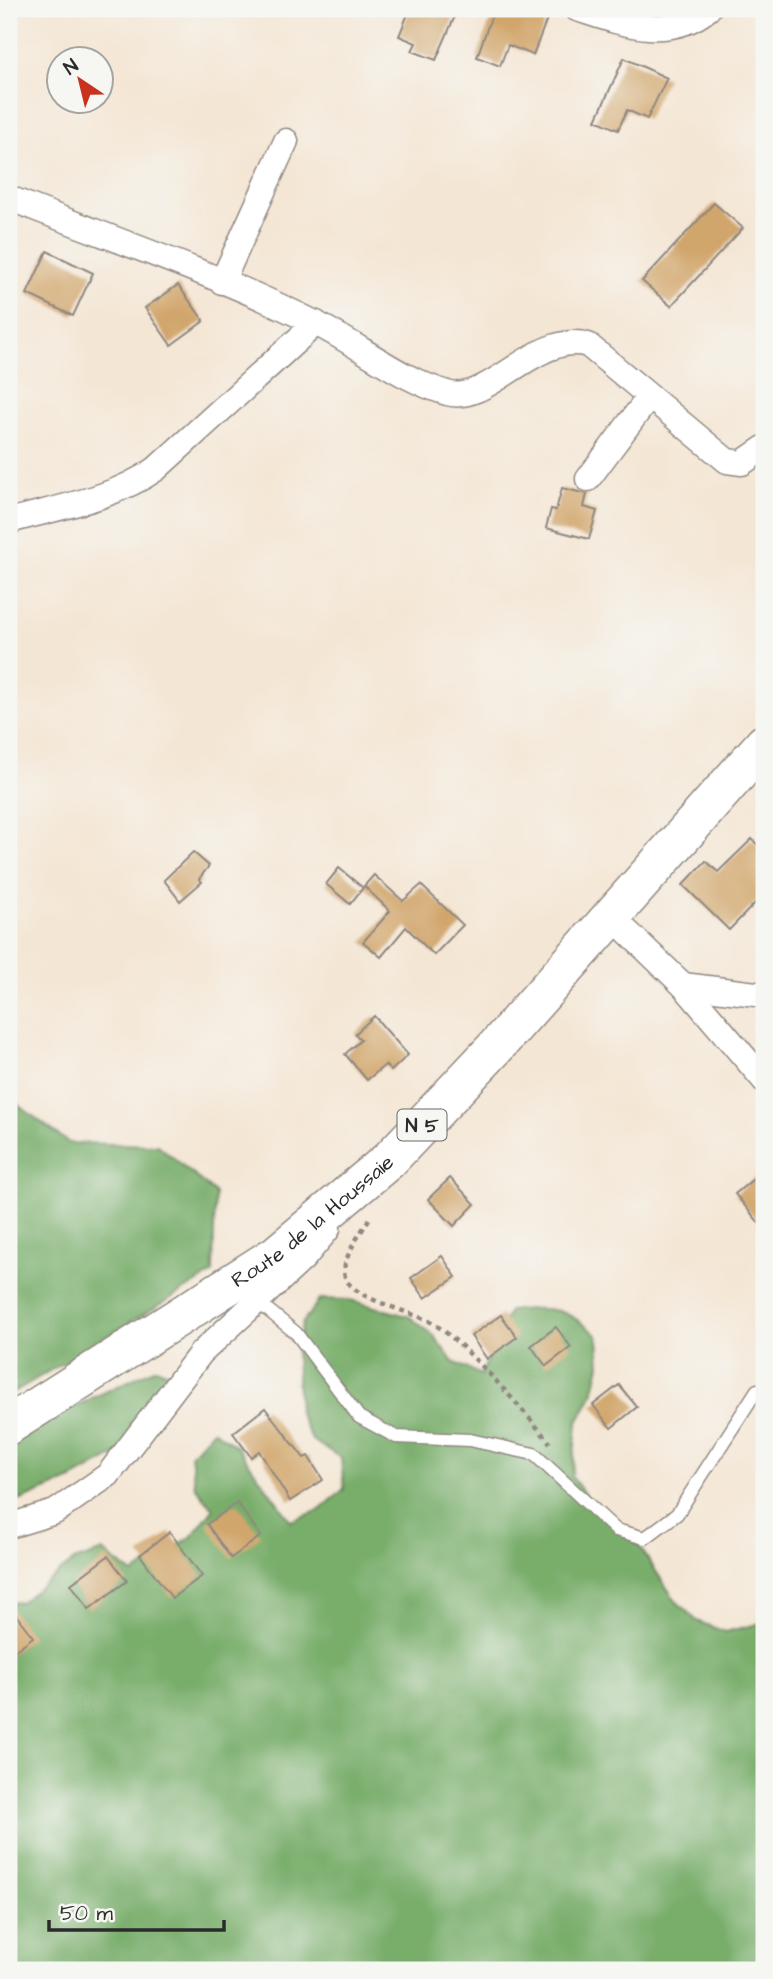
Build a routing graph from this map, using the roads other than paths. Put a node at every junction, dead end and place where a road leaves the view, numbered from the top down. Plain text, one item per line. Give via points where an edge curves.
1 (577, 9) edge
2 (708, 9) edge
3 (286, 141) dead end
4 (9, 198) edge
5 (222, 282) junction
6 (316, 323) junction
7 (649, 397) junction
8 (764, 448) edge
9 (588, 479) dead end
10 (9, 522) edge
11 (764, 744) edge
12 (611, 916) junction
13 (682, 985) junction
14 (764, 995) edge
15 (764, 1080) edge
16 (332, 1209) junction
17 (258, 1302) junction
18 (757, 1391) dead end
19 (9, 1425) edge
20 (9, 1526) edge

1 - 2 street via 633,28 680,24
3 - 5 street
4 - 5 street
5 - 6 street
6 - 7 street via 406,376 449,394 475,390 552,346 575,341 587,345
6 - 10 street via 138,482
7 - 8 street via 727,461 742,463
7 - 9 street
11 - 12 main road, Route de la Houssaie / N 5
12 - 13 street
12 - 16 main road, Route de la Houssaie / N 5 via 389,1160
13 - 14 street
13 - 15 street
16 - 17 street via 331,1225
16 - 19 main road, Route de la Houssaie / N 5 via 276,1255
17 - 18 lane via 296,1333 359,1417 396,1437 470,1440 534,1454 616,1530 645,1538 677,1514
17 - 20 street via 201,1353 108,1475 55,1512

